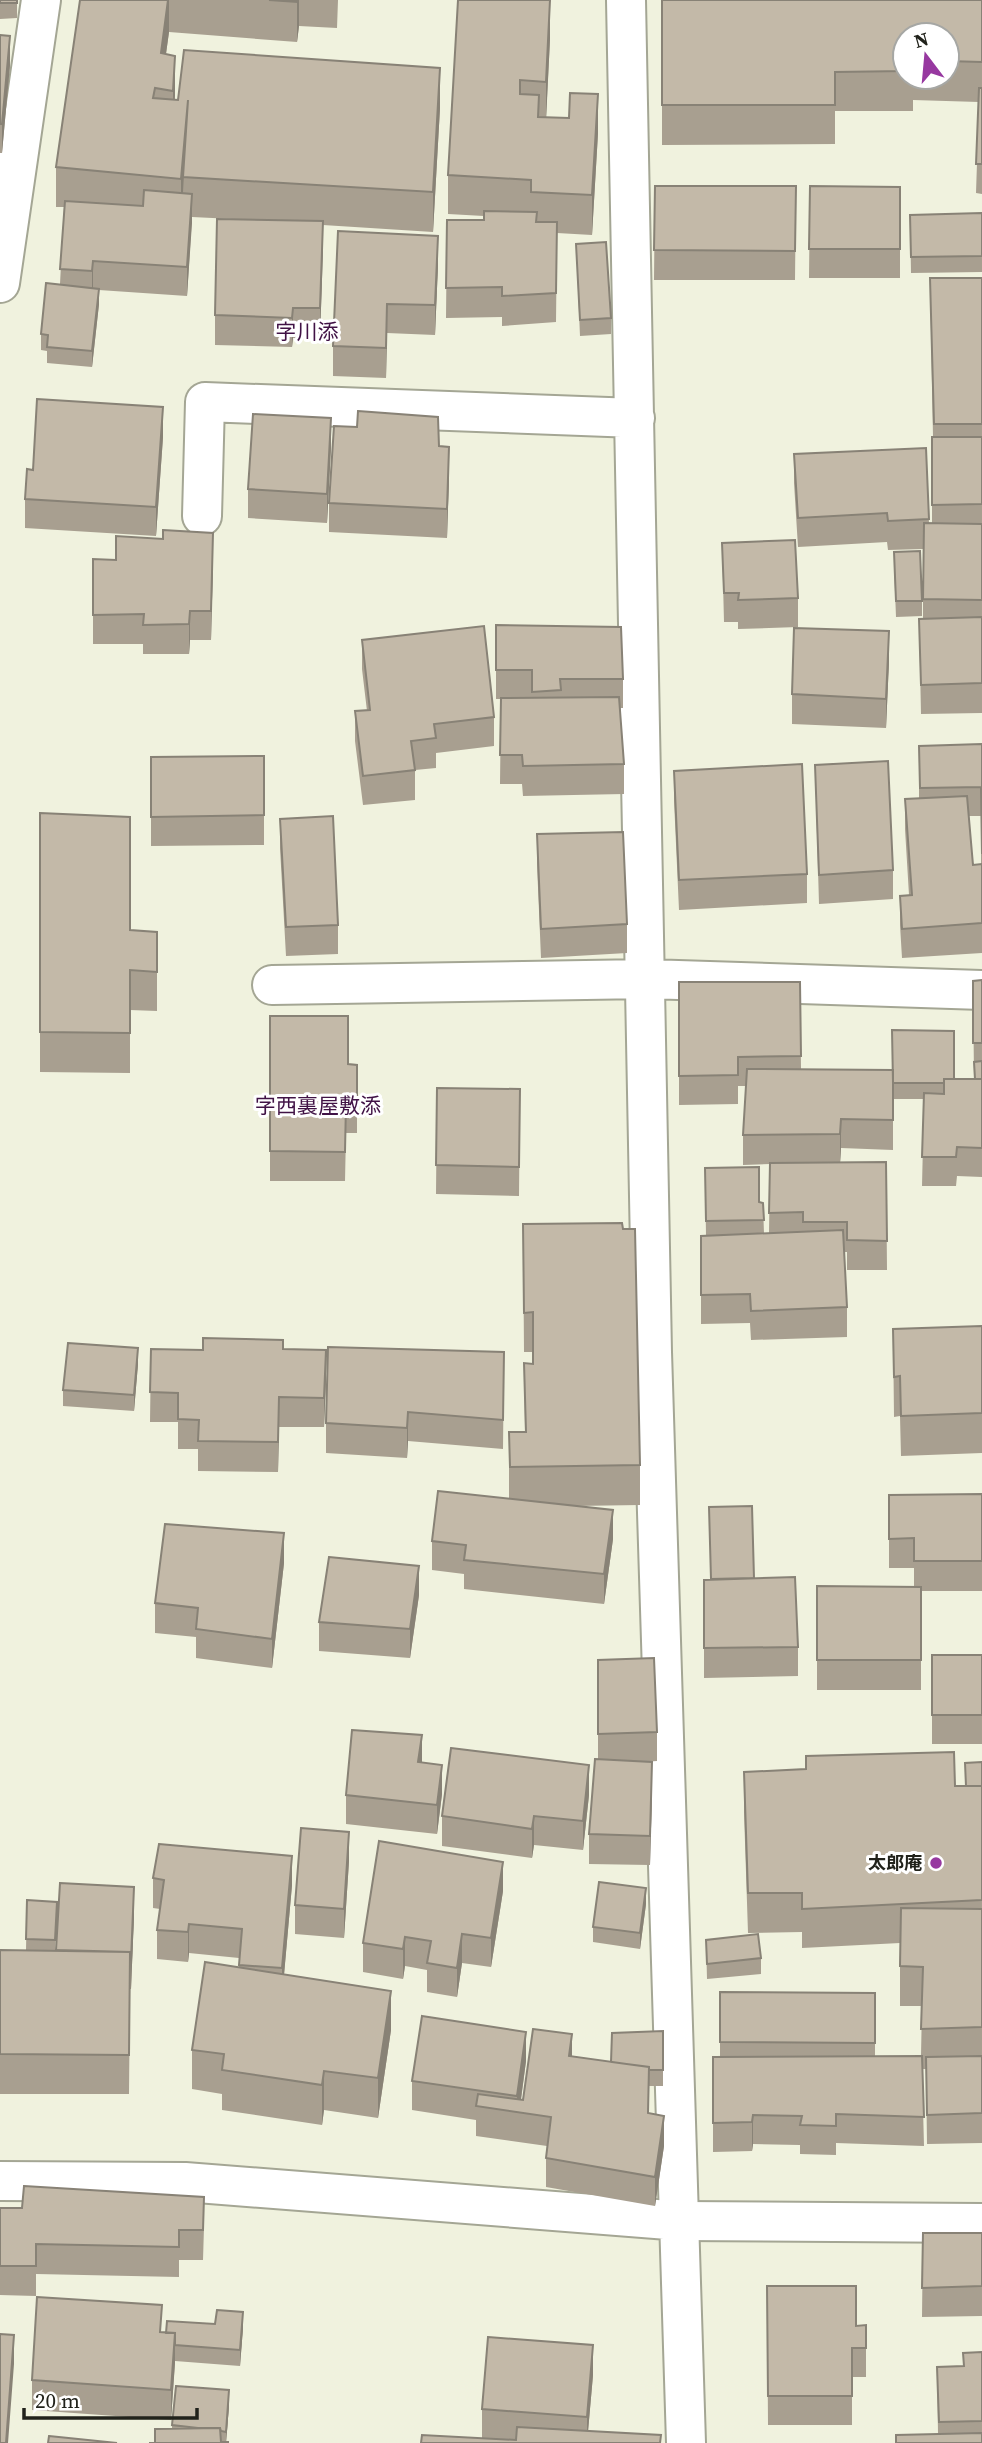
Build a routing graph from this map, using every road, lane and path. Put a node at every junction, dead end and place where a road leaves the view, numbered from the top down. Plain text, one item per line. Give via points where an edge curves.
1 (41, 0) edge
2 (626, 0) edge
3 (0, 283) edge
4 (635, 418) junction
5 (202, 516) dead end
6 (647, 979) junction
7 (272, 985) dead end
8 (982, 990) edge
9 (0, 2181) edge
10 (681, 2221) junction
11 (982, 2223) edge
12 (687, 2443) edge

1 - 3 street
2 - 4 street
4 - 5 street via 205,402
4 - 6 street
6 - 7 street
6 - 8 street
6 - 10 street via 652,1352
9 - 10 street via 185,2182
10 - 11 street
10 - 12 street

